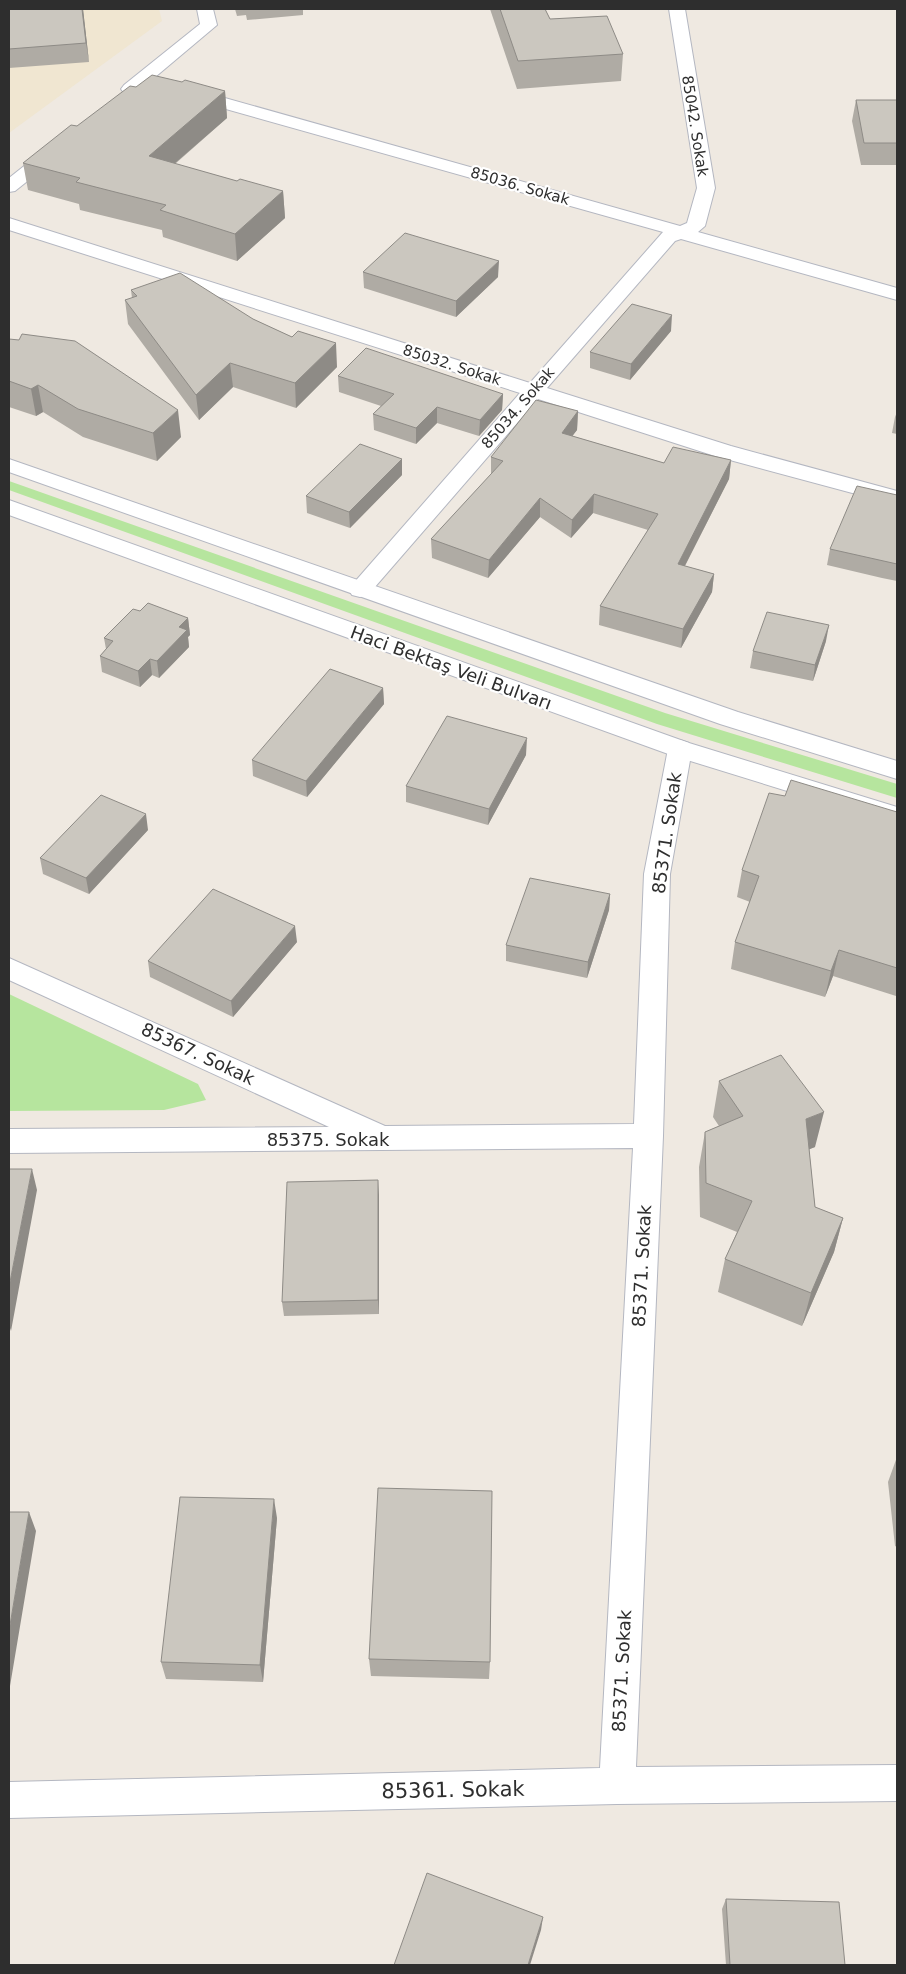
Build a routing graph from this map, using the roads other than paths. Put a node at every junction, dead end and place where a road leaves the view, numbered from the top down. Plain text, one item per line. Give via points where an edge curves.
1 (205, 9) edge
2 (677, 9) edge
3 (141, 80) junction
4 (119, 98) edge
5 (68, 140) edge
6 (9, 187) edge
7 (9, 224) edge
8 (681, 232) junction
9 (897, 294) edge
10 (533, 391) junction
11 (9, 465) edge
12 (897, 498) edge
13 (9, 507) edge
14 (360, 590) junction
15 (680, 748) junction
16 (897, 770) edge
17 (897, 816) edge
18 (9, 968) edge
19 (648, 1136) junction
20 (386, 1140) junction
21 (9, 1142) edge
22 (897, 1783) edge
23 (617, 1786) junction
24 (9, 1800) edge

1 - 3 street via 209,25
2 - 8 street, 85042. Sokak via 706,188 696,226
3 - 4 street
3 - 8 street, 85036. Sokak
5 - 6 street
7 - 10 street, 85032. Sokak
8 - 9 street, 85036. Sokak
8 - 10 street, 85034. Sokak via 668,237
10 - 12 street, 85032. Sokak via 724,451
10 - 14 street, 85034. Sokak
11 - 14 street
13 - 15 street, Haci Bektaş Veli Bulvarı
14 - 16 street via 729,718
15 - 17 street, Haci Bektaş Veli Bulvarı
15 - 19 street, 85371. Sokak via 657,874
18 - 20 street, 85367. Sokak
19 - 20 street, 85375. Sokak
19 - 23 street, 85371. Sokak
20 - 21 street, 85375. Sokak
22 - 23 street, 85361. Sokak
23 - 24 street, 85361. Sokak

